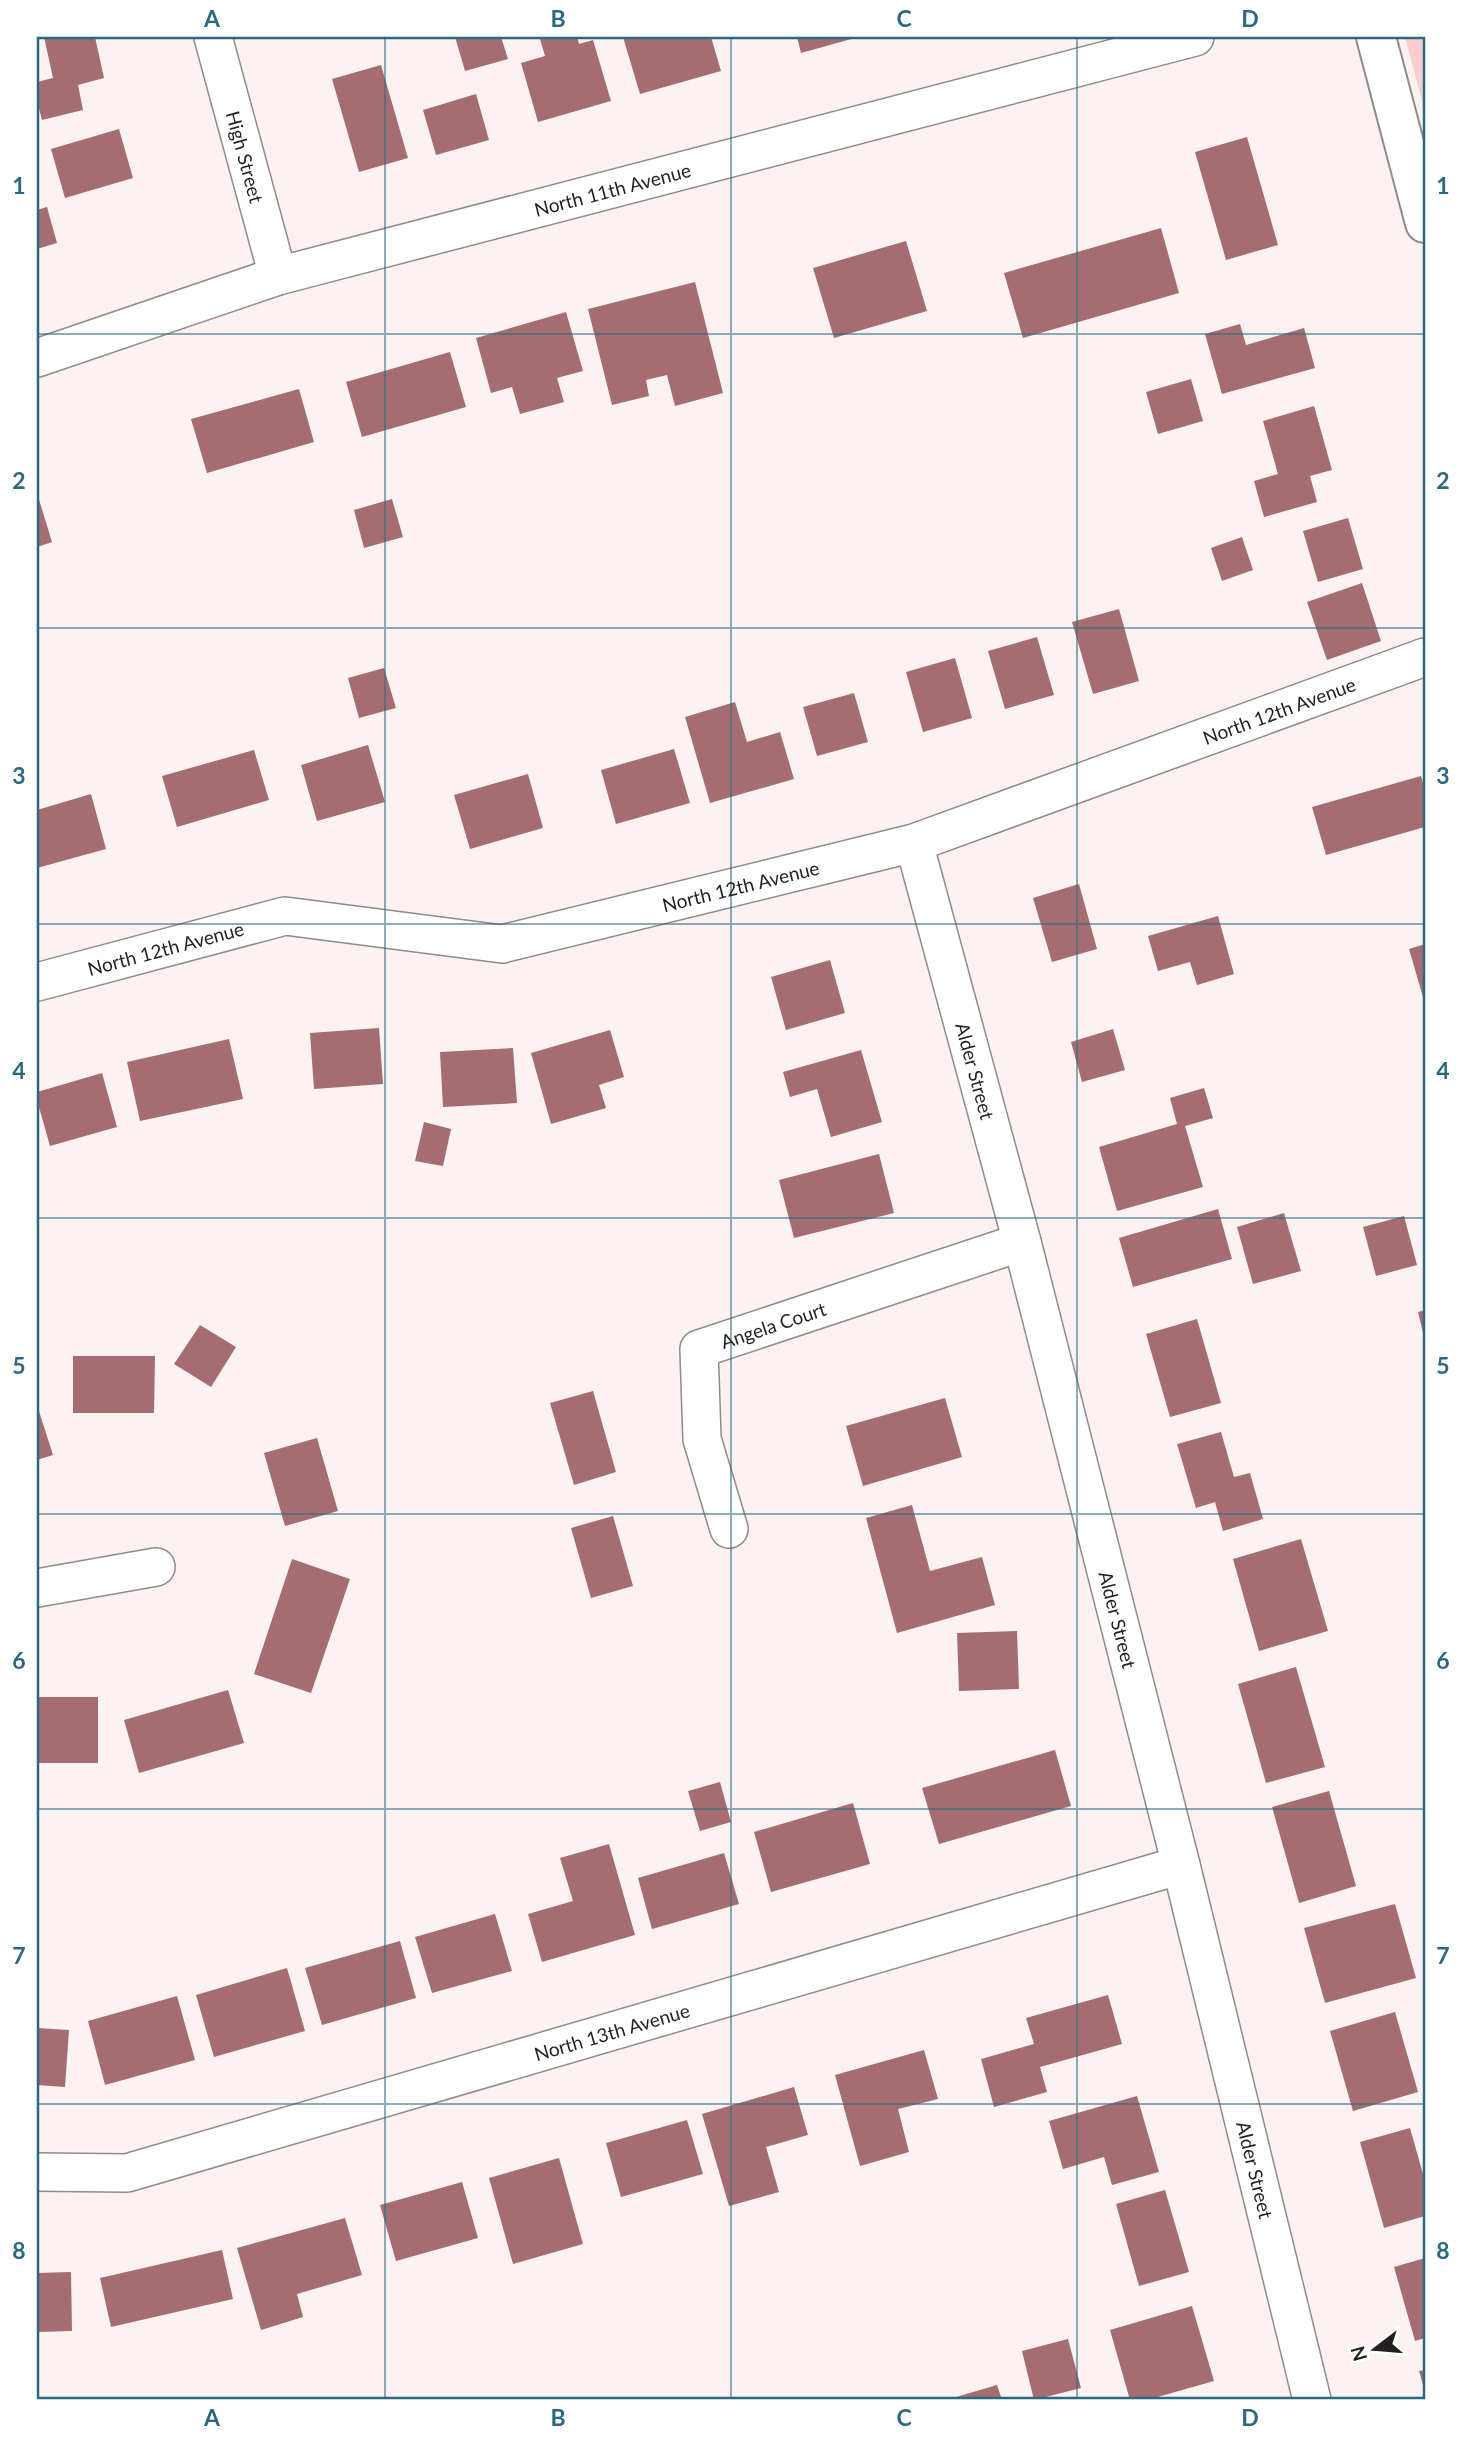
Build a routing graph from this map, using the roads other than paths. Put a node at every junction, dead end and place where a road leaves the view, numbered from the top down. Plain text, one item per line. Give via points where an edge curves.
1 (213, 37) edge
2 (1195, 37) edge
3 (1376, 37) edge
4 (1425, 223) edge
5 (278, 276) junction
6 (37, 358) edge
7 (1425, 657) edge
8 (914, 843) junction
9 (37, 982) edge
10 (1022, 1242) junction
11 (729, 1529) dead end
12 (156, 1567) dead end
13 (37, 1588) edge
14 (1181, 1865) junction
15 (37, 2172) edge
16 (1312, 2400) edge

1 - 5 street, High Street
2 - 5 street, North 11th Avenue
3 - 4 street
5 - 6 street, North 11th Avenue
7 - 8 street, North 12th Avenue
8 - 9 street, North 12th Avenue via 502,944 285,916
8 - 10 street, Alder Street
10 - 11 street, Angela Court via 699,1349 702,1439
10 - 14 street, Alder Street
12 - 13 street
14 - 15 street, North 13th Avenue via 127,2173
14 - 16 street, Alder Street

